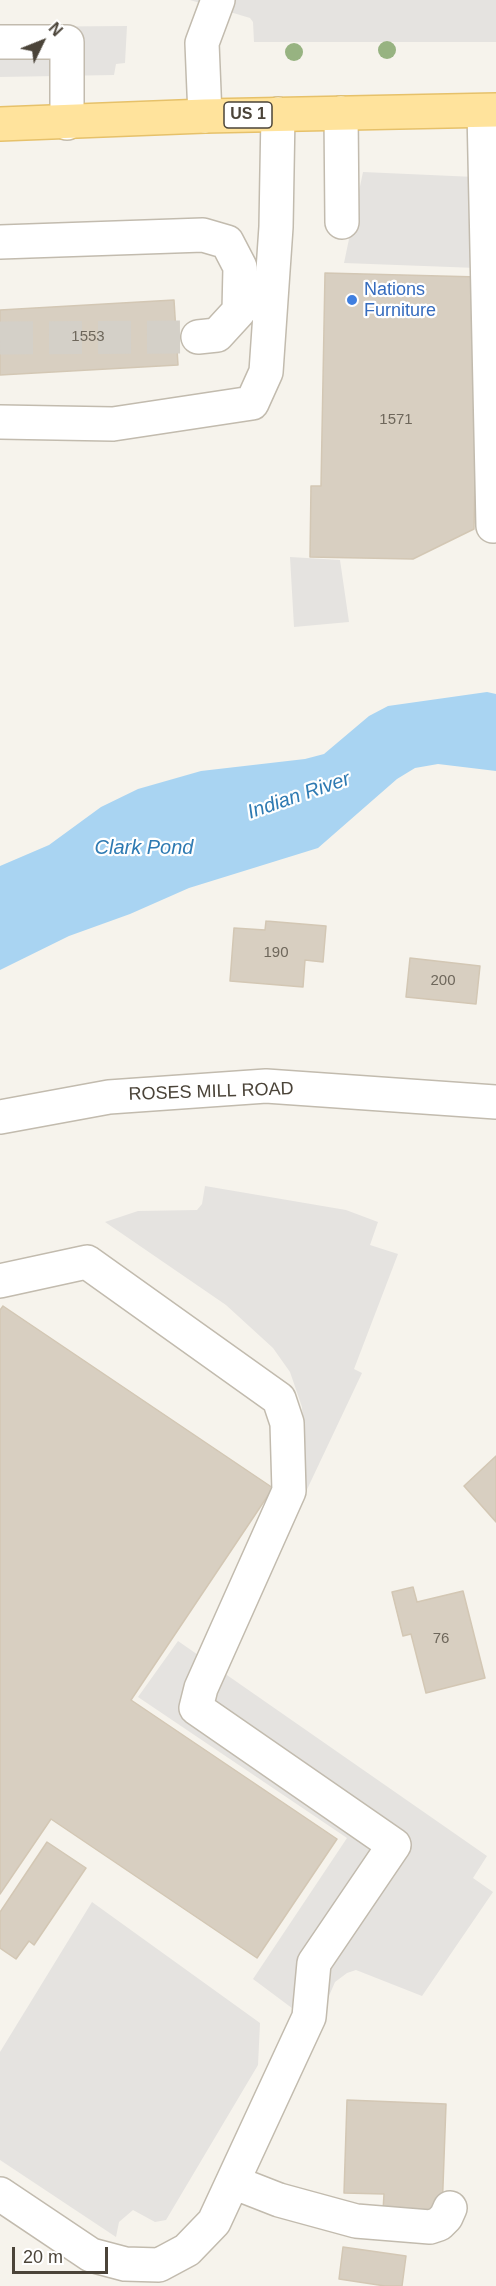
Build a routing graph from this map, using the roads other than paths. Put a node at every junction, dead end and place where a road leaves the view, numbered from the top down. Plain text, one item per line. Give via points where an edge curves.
1 (218, 0) edge
2 (0, 42) edge
3 (490, 110) edge
4 (341, 113) junction
5 (278, 114) junction
6 (205, 116) junction
7 (67, 123) junction
8 (0, 124) edge
9 (342, 222) dead end
10 (0, 242) edge
11 (198, 337) tunnel mouth
12 (0, 422) edge
13 (493, 526) dead end
14 (496, 1102) edge
15 (0, 1117) edge
16 (0, 1281) edge
17 (233, 2182) junction
18 (0, 2194) edge
19 (450, 2208) dead end

1 - 6 street via 202,43
2 - 7 street via 67,42
3 - 4 main road, US 1
3 - 13 street
4 - 5 main road, US 1
4 - 9 street
5 - 6 main road, US 1
5 - 12 street via 276,227 266,372 252,404 113,424
6 - 7 main road, US 1
7 - 8 main road, US 1
10 - 11 street via 203,235 227,242 240,267 239,311 217,335
14 - 15 street, ROSES MILL ROAD via 266,1086 109,1097
16 - 17 street via 87,1262 279,1399 287,1423 289,1491 201,1688 196,1708 394,1845 314,1963 309,2017
17 - 18 street via 214,2222 187,2250 159,2265 125,2264 92,2254
17 - 19 street via 279,2200 356,2220 430,2227 439,2224

